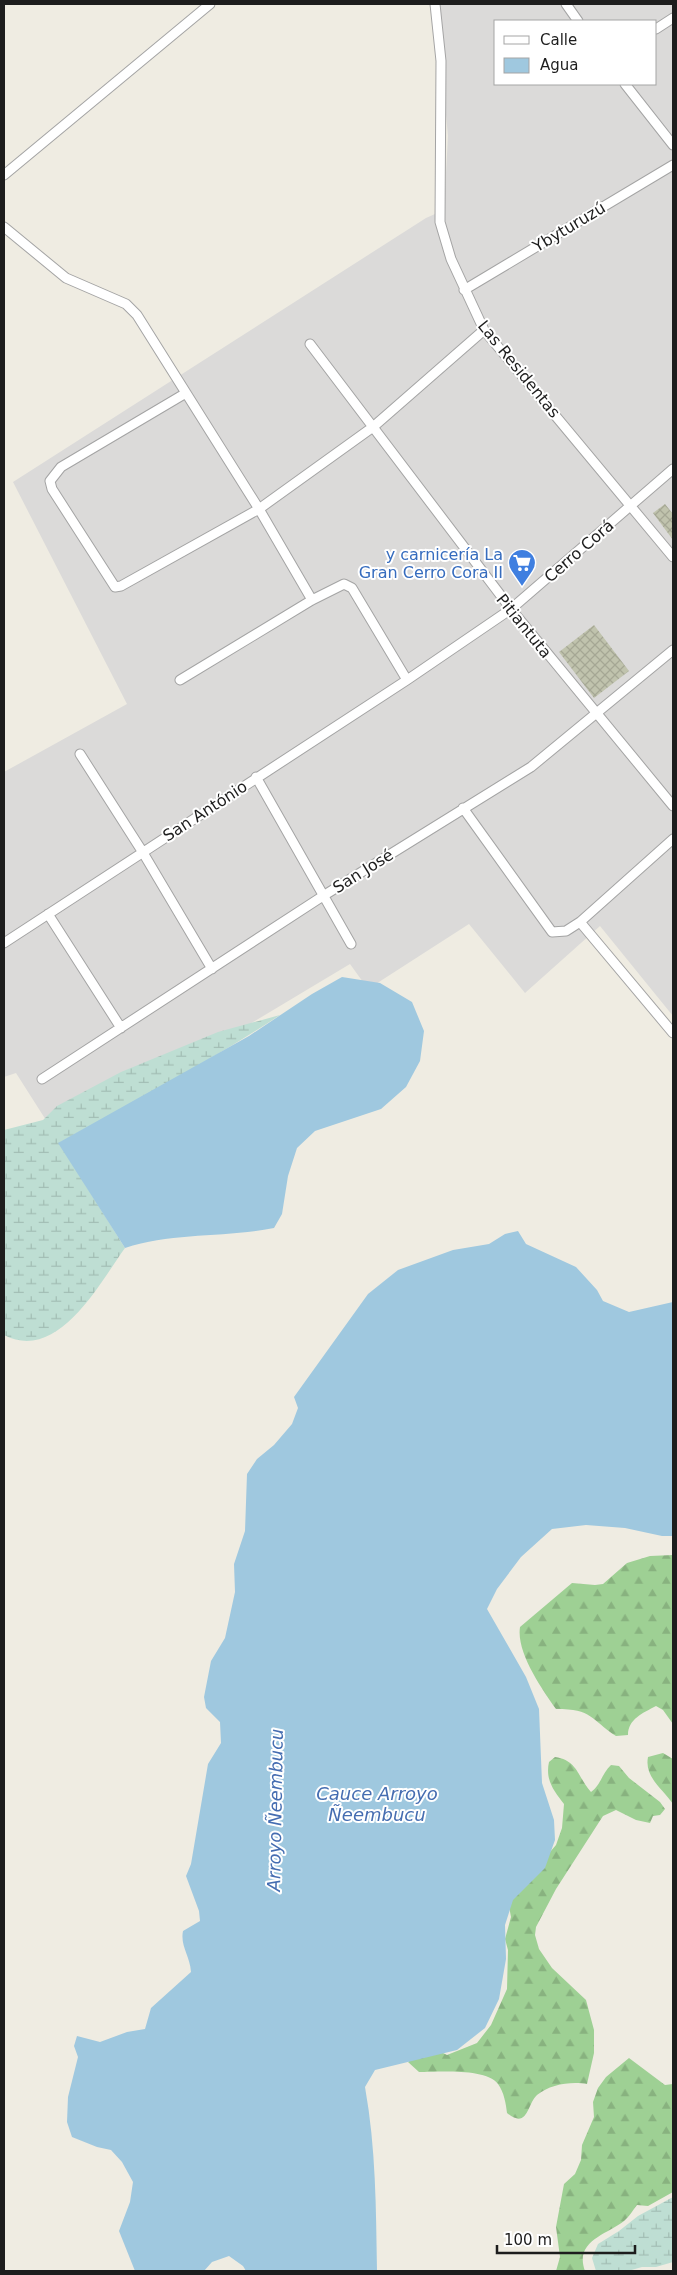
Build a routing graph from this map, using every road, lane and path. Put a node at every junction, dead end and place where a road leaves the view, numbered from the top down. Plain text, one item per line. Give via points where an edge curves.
1 (210, 4) edge
2 (435, 4) edge
3 (566, 4) edge
4 (673, 18) edge
5 (577, 20) edge
6 (657, 28) edge
7 (626, 85) edge
8 (673, 144) edge
9 (673, 165) edge
10 (4, 175) edge
11 (4, 227) edge
12 (464, 290) junction
13 (484, 330) junction
14 (310, 344) dead end
15 (186, 393) junction
16 (373, 427) junction
17 (673, 469) edge
18 (631, 506) junction
19 (258, 509) junction
20 (673, 557) edge
21 (312, 600) junction
22 (510, 609) junction
23 (673, 650) edge
24 (180, 680) dead end
25 (407, 680) junction
26 (596, 713) junction
27 (80, 754) dead end
28 (256, 777) junction
29 (673, 806) edge
30 (463, 808) junction
31 (673, 839) edge
32 (142, 852) junction
33 (324, 896) junction
34 (48, 914) junction
35 (580, 922) junction
36 (4, 943) edge
37 (351, 944) dead end
38 (212, 969) junction
39 (121, 1028) junction
40 (673, 1033) edge
41 (42, 1079) dead end

1 - 10 street
2 - 12 street, Las Residentas via 441,61 440,222
3 - 5 street
4 - 6 street
7 - 8 street
9 - 12 street, Ybyturuzú
11 - 15 street via 66,278 126,304 137,315
12 - 13 street, Las Residentas
13 - 16 street
13 - 18 street, Las Residentas
14 - 16 street, Pitiantuta
15 - 19 street
15 - 19 street via 61,467 50,481 52,490 115,587
16 - 19 street
16 - 22 street, Pitiantuta
17 - 18 street, Cerro Corá
18 - 20 street, Las Residentas
18 - 22 street, Cerro Corá
19 - 21 street
21 - 24 street
21 - 25 street via 344,584 352,588
22 - 25 street, Cerro Corá
22 - 26 street, Pitiantuta
23 - 26 street, San José
25 - 28 street, San António
26 - 29 street, Pitiantuta
26 - 30 street, San José via 531,767
27 - 32 street
28 - 32 street, San António
28 - 33 street
30 - 33 street, San José
30 - 35 street via 552,932 566,931
31 - 35 street
32 - 34 street, San António
32 - 38 street
33 - 37 street
33 - 38 street, San José
34 - 36 street, San António
34 - 39 street
35 - 40 street
38 - 39 street, San José
39 - 41 street, San José

